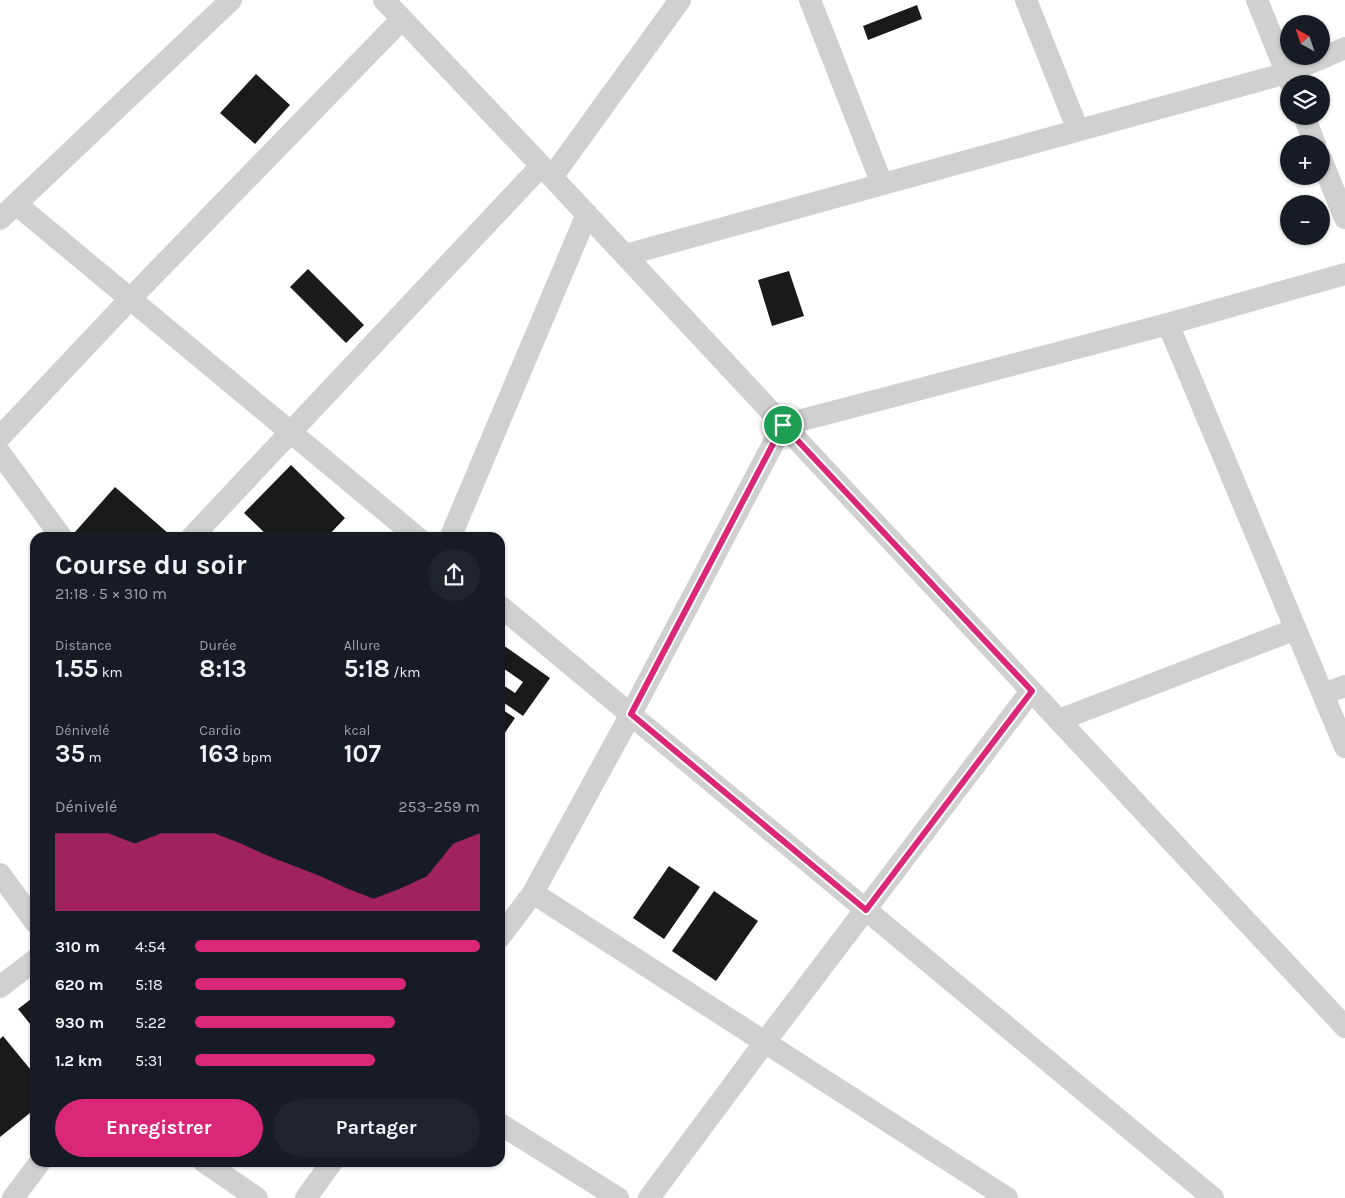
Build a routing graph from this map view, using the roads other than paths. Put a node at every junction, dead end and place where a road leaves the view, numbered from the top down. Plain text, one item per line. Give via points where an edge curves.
1 (230, 0) edge
2 (384, 0) edge
3 (680, 0) edge
4 (810, 0) edge
5 (1026, 0) edge
6 (1257, 0) edge
7 (402, 19) junction
8 (1345, 48) edge
9 (1288, 75) edge
10 (1295, 75) edge
11 (1280, 80) edge
12 (1078, 130) junction
13 (547, 172) junction
14 (1330, 181) edge
15 (882, 184) junction
16 (8, 211) edge
17 (586, 214) junction
18 (1345, 218) edge
19 (625, 255) junction
20 (1345, 274) edge
21 (130, 299) junction
22 (1168, 324) junction
23 (783, 425) junction
24 (290, 432) junction
25 (0, 437) edge
26 (0, 453) edge
27 (58, 532) edge
28 (197, 532) edge
29 (411, 532) edge
30 (453, 532) edge
31 (505, 610) edge
32 (1296, 629) junction
33 (1345, 686) edge
34 (1032, 691) junction
35 (1323, 694) junction
36 (631, 714) junction
37 (1059, 720) junction
38 (1345, 746) edge
39 (0, 874) edge
40 (533, 893) junction
41 (866, 910) junction
42 (30, 915) edge
43 (505, 930) edge
44 (30, 964) edge
45 (0, 987) edge
46 (1340, 1012) edge
47 (765, 1042) junction
48 (505, 1127) edge
49 (36, 1167) edge
50 (211, 1167) edge
51 (328, 1167) edge
52 (13, 1198) edge
53 (257, 1198) edge
54 (306, 1198) edge
55 (618, 1198) edge
56 (649, 1198) edge
57 (1007, 1198) edge
58 (1213, 1198) edge

1 - 16 street
2 - 7 street
3 - 13 street
4 - 15 street
5 - 12 street
6 - 9 street
7 - 13 street
7 - 21 street
8 - 10 street
11 - 12 street
12 - 15 street
13 - 17 street
13 - 24 street
14 - 18 street
15 - 19 street
16 - 21 street
17 - 19 street
17 - 30 street
19 - 23 street
20 - 22 street
21 - 24 street
21 - 25 street
22 - 23 street
22 - 32 street
23 - 34 street
23 - 36 street
24 - 28 street
24 - 29 street
26 - 27 street
31 - 36 street
32 - 35 street
32 - 37 street
33 - 35 street
34 - 37 street
34 - 41 street
35 - 38 street
36 - 40 street
36 - 41 street
37 - 46 street
39 - 42 street
40 - 43 street
40 - 47 street
41 - 47 street
41 - 58 street
44 - 45 street
47 - 56 street
47 - 57 street
48 - 55 street
49 - 52 street
50 - 53 street
51 - 54 street

